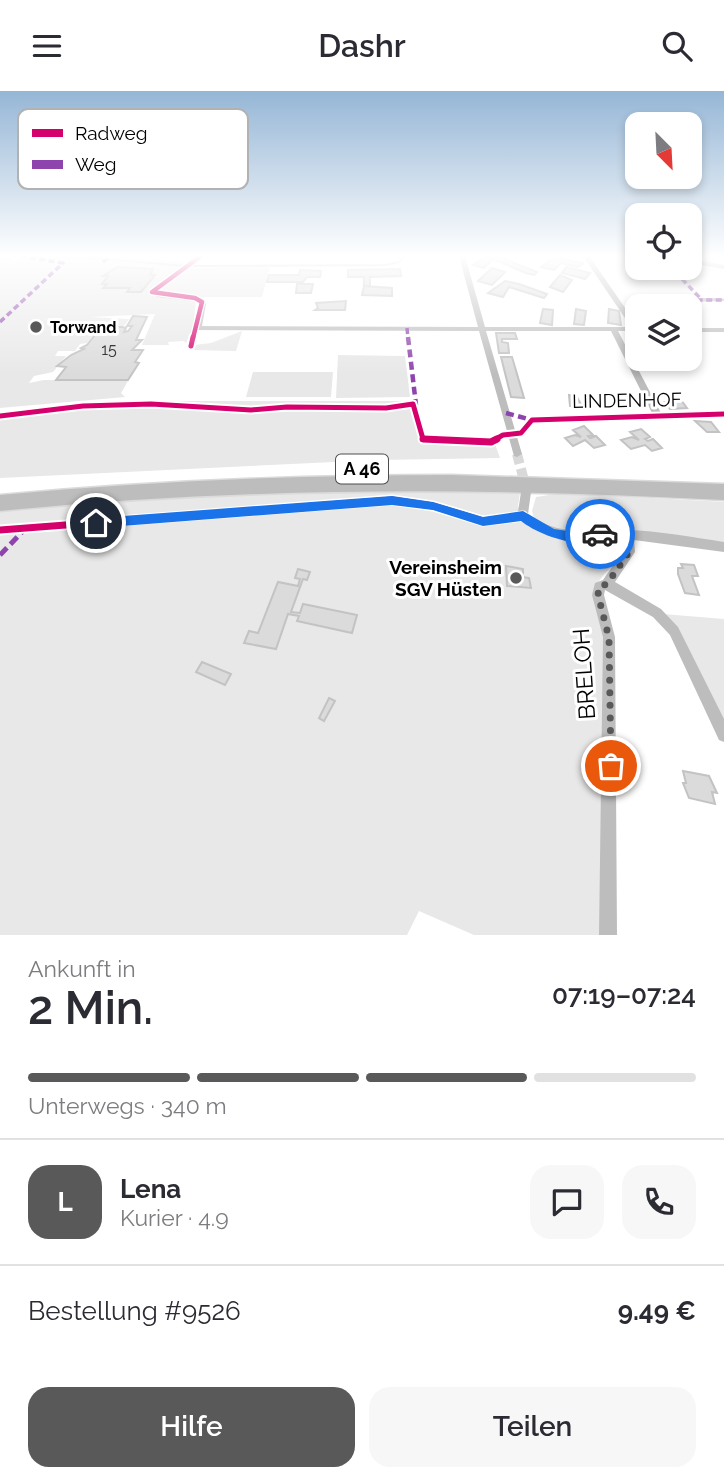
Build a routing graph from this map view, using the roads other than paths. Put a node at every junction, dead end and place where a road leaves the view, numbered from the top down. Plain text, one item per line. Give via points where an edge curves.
1 (160, 295) edge
2 (472, 295) edge
3 (613, 295) edge
4 (702, 300) edge
5 (722, 300) dead end
6 (625, 313) edge
7 (481, 328) junction
8 (613, 329) junction
9 (625, 329) edge
10 (702, 330) edge
11 (724, 330) edge
12 (724, 414) edge
13 (658, 416) junction
14 (532, 421) dead end
15 (517, 454) tunnel mouth
16 (724, 480) edge
17 (0, 488) edge
18 (526, 492) tunnel mouth
19 (724, 492) edge
20 (0, 503) edge
21 (523, 516) junction
22 (0, 530) edge
23 (629, 534) junction
24 (724, 547) edge
25 (607, 584) junction
26 (724, 735) edge
27 (608, 935) edge

1 - 7 street via 201,300 198,328
2 - 7 street
3 - 6 street
4 - 5 street
7 - 8 street
7 - 15 street
8 - 9 street
8 - 13 street
10 - 11 street
12 - 13 street, LINDENHOF
13 - 14 street, LINDENHOF
16 - 17 highway, A 46 via 589,471 410,468 114,477
18 - 21 street
19 - 20 highway, A 46 via 411,481 121,490
21 - 22 street via 483,521 433,506 392,501
21 - 23 street via 554,534
23 - 24 street
23 - 25 street, BRELOH via 629,552
25 - 26 street via 657,613 674,631
25 - 27 street, BRELOH via 599,587 598,595 609,638

